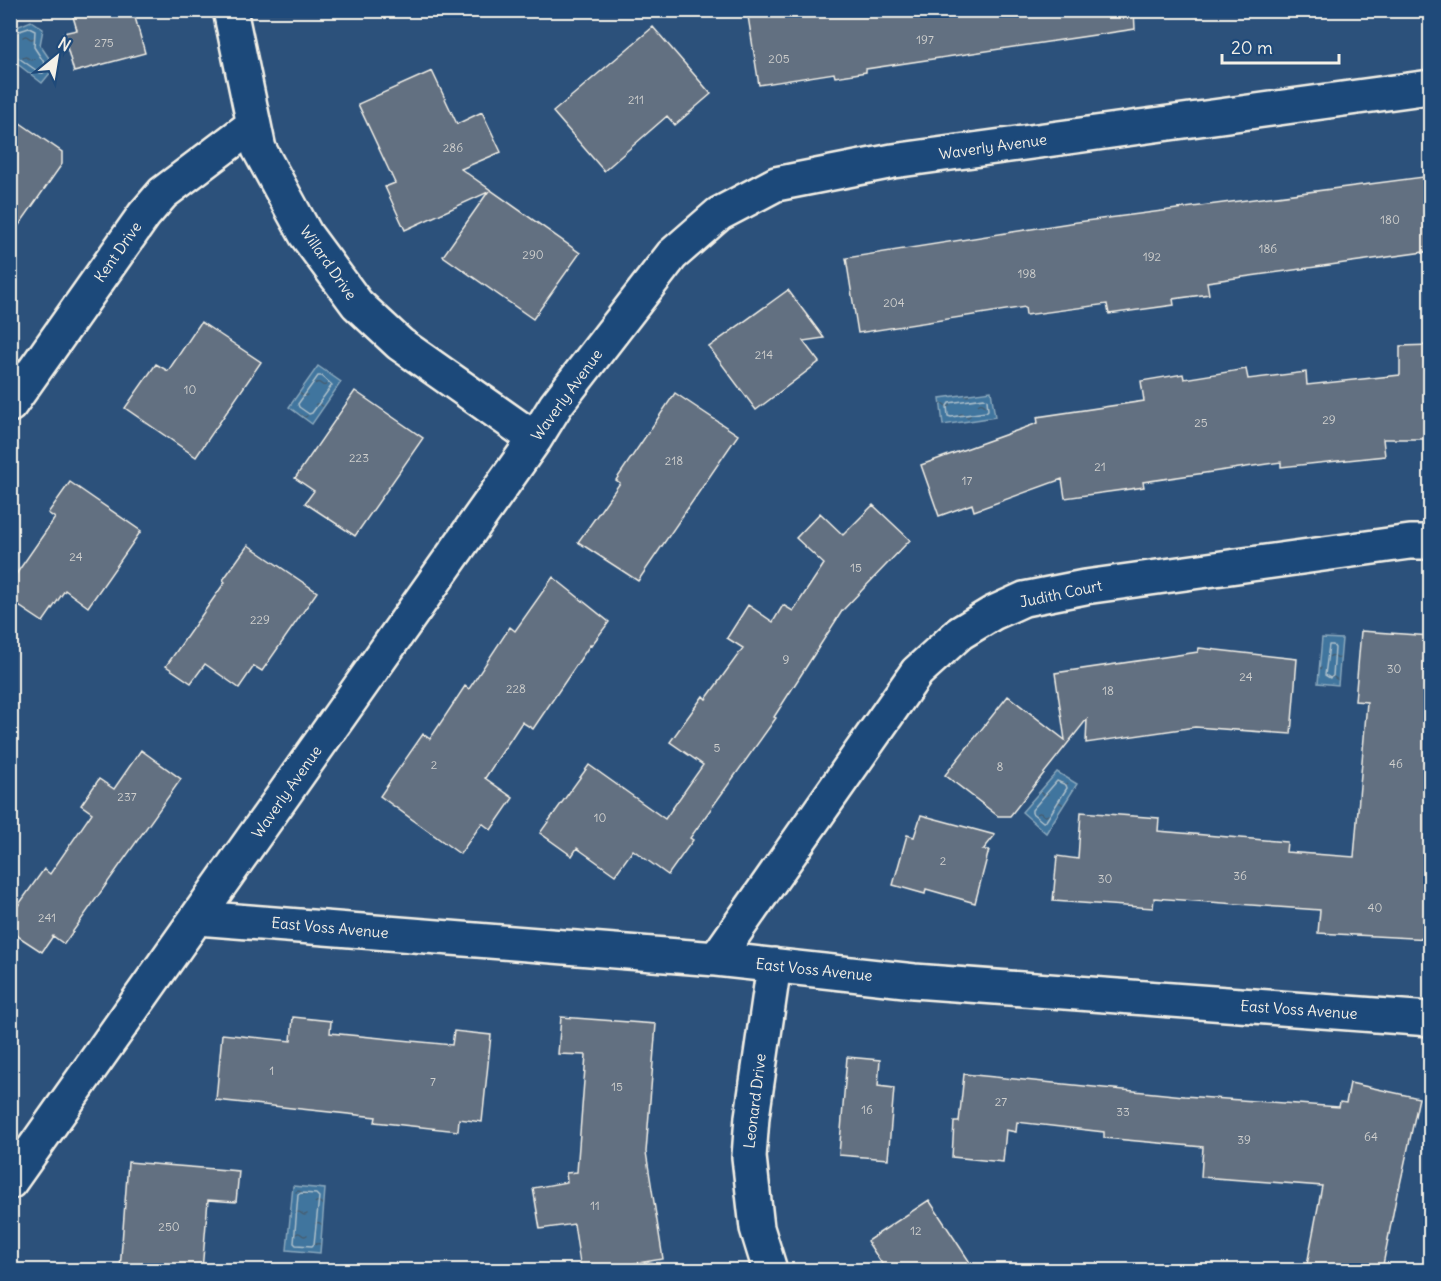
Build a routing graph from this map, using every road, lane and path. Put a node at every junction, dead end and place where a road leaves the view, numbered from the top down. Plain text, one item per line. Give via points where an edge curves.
1 (230, 10) edge
2 (1431, 87) edge
3 (253, 126) junction
4 (10, 405) edge
5 (535, 439) junction
6 (1431, 542) edge
7 (198, 918) junction
8 (717, 959) junction
9 (774, 965) junction
10 (1431, 1020) edge
11 (10, 1182) edge
12 (770, 1270) edge

1 - 3 street, Willard Drive
2 - 5 street, Waverly Avenue via 892,161 776,184 719,214 672,255 556,405
3 - 4 street, Kent Drive via 163,193
3 - 5 street, Willard Drive via 259,149 306,235 357,304 400,344
5 - 7 street, Waverly Avenue
6 - 8 street, Judith Court via 1398,543 1085,587 1024,599 993,613 960,633 917,672
7 - 8 street, East Voss Avenue
7 - 11 street, Waverly Avenue
8 - 9 street, East Voss Avenue
9 - 10 street, East Voss Avenue via 914,981
9 - 12 street, Leonard Drive via 749,1157 757,1228

